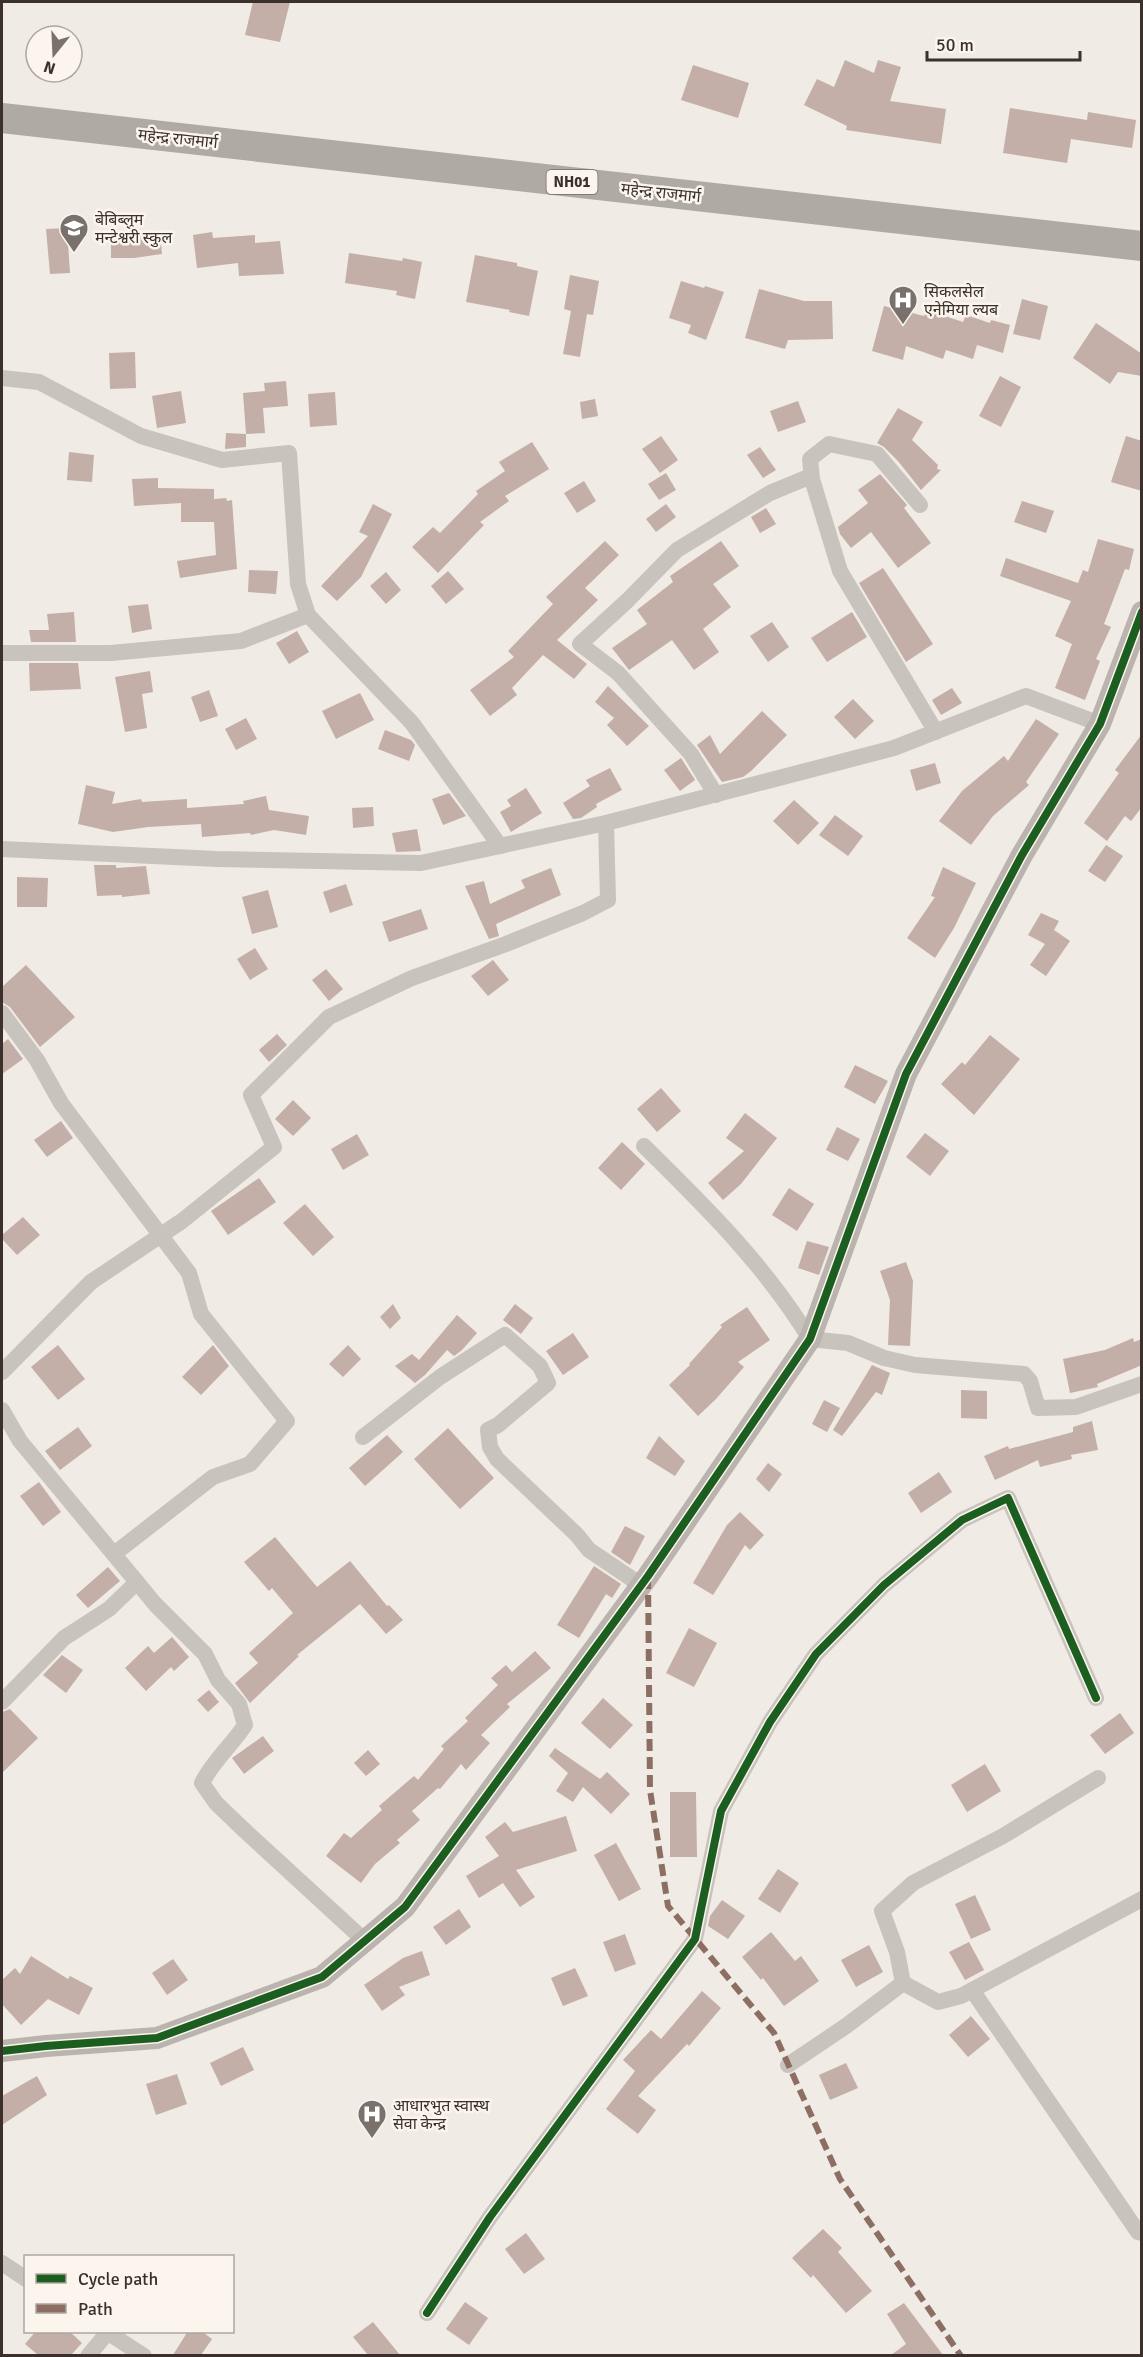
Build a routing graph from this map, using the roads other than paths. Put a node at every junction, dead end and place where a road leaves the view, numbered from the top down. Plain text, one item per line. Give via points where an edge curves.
1 (2, 118) edge
2 (1142, 246) edge
3 (2, 378) edge
4 (811, 476) junction
5 (920, 505) dead end
6 (1142, 612) edge
7 (308, 615) junction
8 (2, 653) edge
9 (1100, 724) junction
10 (936, 732) junction
11 (716, 795) junction
12 (606, 823) junction
13 (500, 846) junction
14 (2, 849) edge
15 (2, 1013) edge
16 (644, 1146) dead end
17 (162, 1235) junction
18 (810, 1339) junction
19 (2, 1372) edge
20 (1142, 1384) edge
21 (2, 1410) edge
22 (363, 1437) dead end
23 (114, 1554) junction
24 (137, 1582) junction
25 (641, 1585) junction
26 (1096, 1698) dead end
27 (2, 1702) edge
28 (1098, 1778) dead end
29 (1142, 1899) edge
30 (365, 1941) junction
31 (903, 1983) junction
32 (972, 1990) junction
33 (4, 2045) edge
34 (788, 2065) dead end
35 (1142, 2233) edge
36 (2, 2263) edge
37 (24, 2278) edge
38 (428, 2313) dead end
39 (107, 2333) edge
40 (110, 2333) edge
41 (88, 2355) edge
42 (144, 2355) edge

1 - 2 highway, महेन्द्र राजमार्ग / NH01
3 - 7 street via 39,382 141,436 222,460 289,453 298,584
4 - 5 street via 810,459 829,444 877,454
4 - 10 street via 840,572
4 - 11 street via 771,493 677,550 580,644 618,673 691,754
6 - 9 street
7 - 8 street via 241,641 111,653
7 - 13 street via 412,723
9 - 10 street via 1026,696
9 - 18 street via 1022,855 906,1074
10 - 11 street via 894,748
11 - 12 street
12 - 13 street
12 - 17 street via 608,900 506,944 412,978 330,1017 251,1095 274,1147
13 - 14 street via 421,863
15 - 17 street via 37,1060 61,1103
16 - 18 street via 751,1256
17 - 19 street via 91,1282
17 - 23 street via 189,1273 201,1314 287,1420 250,1464 213,1477
18 - 20 street via 848,1343 884,1358 915,1365 1024,1374 1038,1408 1077,1407
18 - 25 street
21 - 23 street via 20,1441
22 - 25 street via 440,1377 505,1335 540,1366 548,1383 488,1430 490,1447 497,1459 589,1550
23 - 24 street
24 - 27 street via 109,1609 64,1638
24 - 30 street via 205,1654 218,1680 239,1704 245,1725 202,1783 216,1803
25 - 30 street via 405,1907
26 - 38 street via 1008,1498 962,1520 884,1586 816,1654 770,1722 721,1811 695,1939 496,2207
28 - 31 street via 1003,1836 913,1883 882,1911
29 - 32 street
30 - 33 street via 322,1977 157,2038
31 - 32 street via 938,2001
31 - 34 street
32 - 35 street
36 - 37 street
39 - 41 street
40 - 42 street

